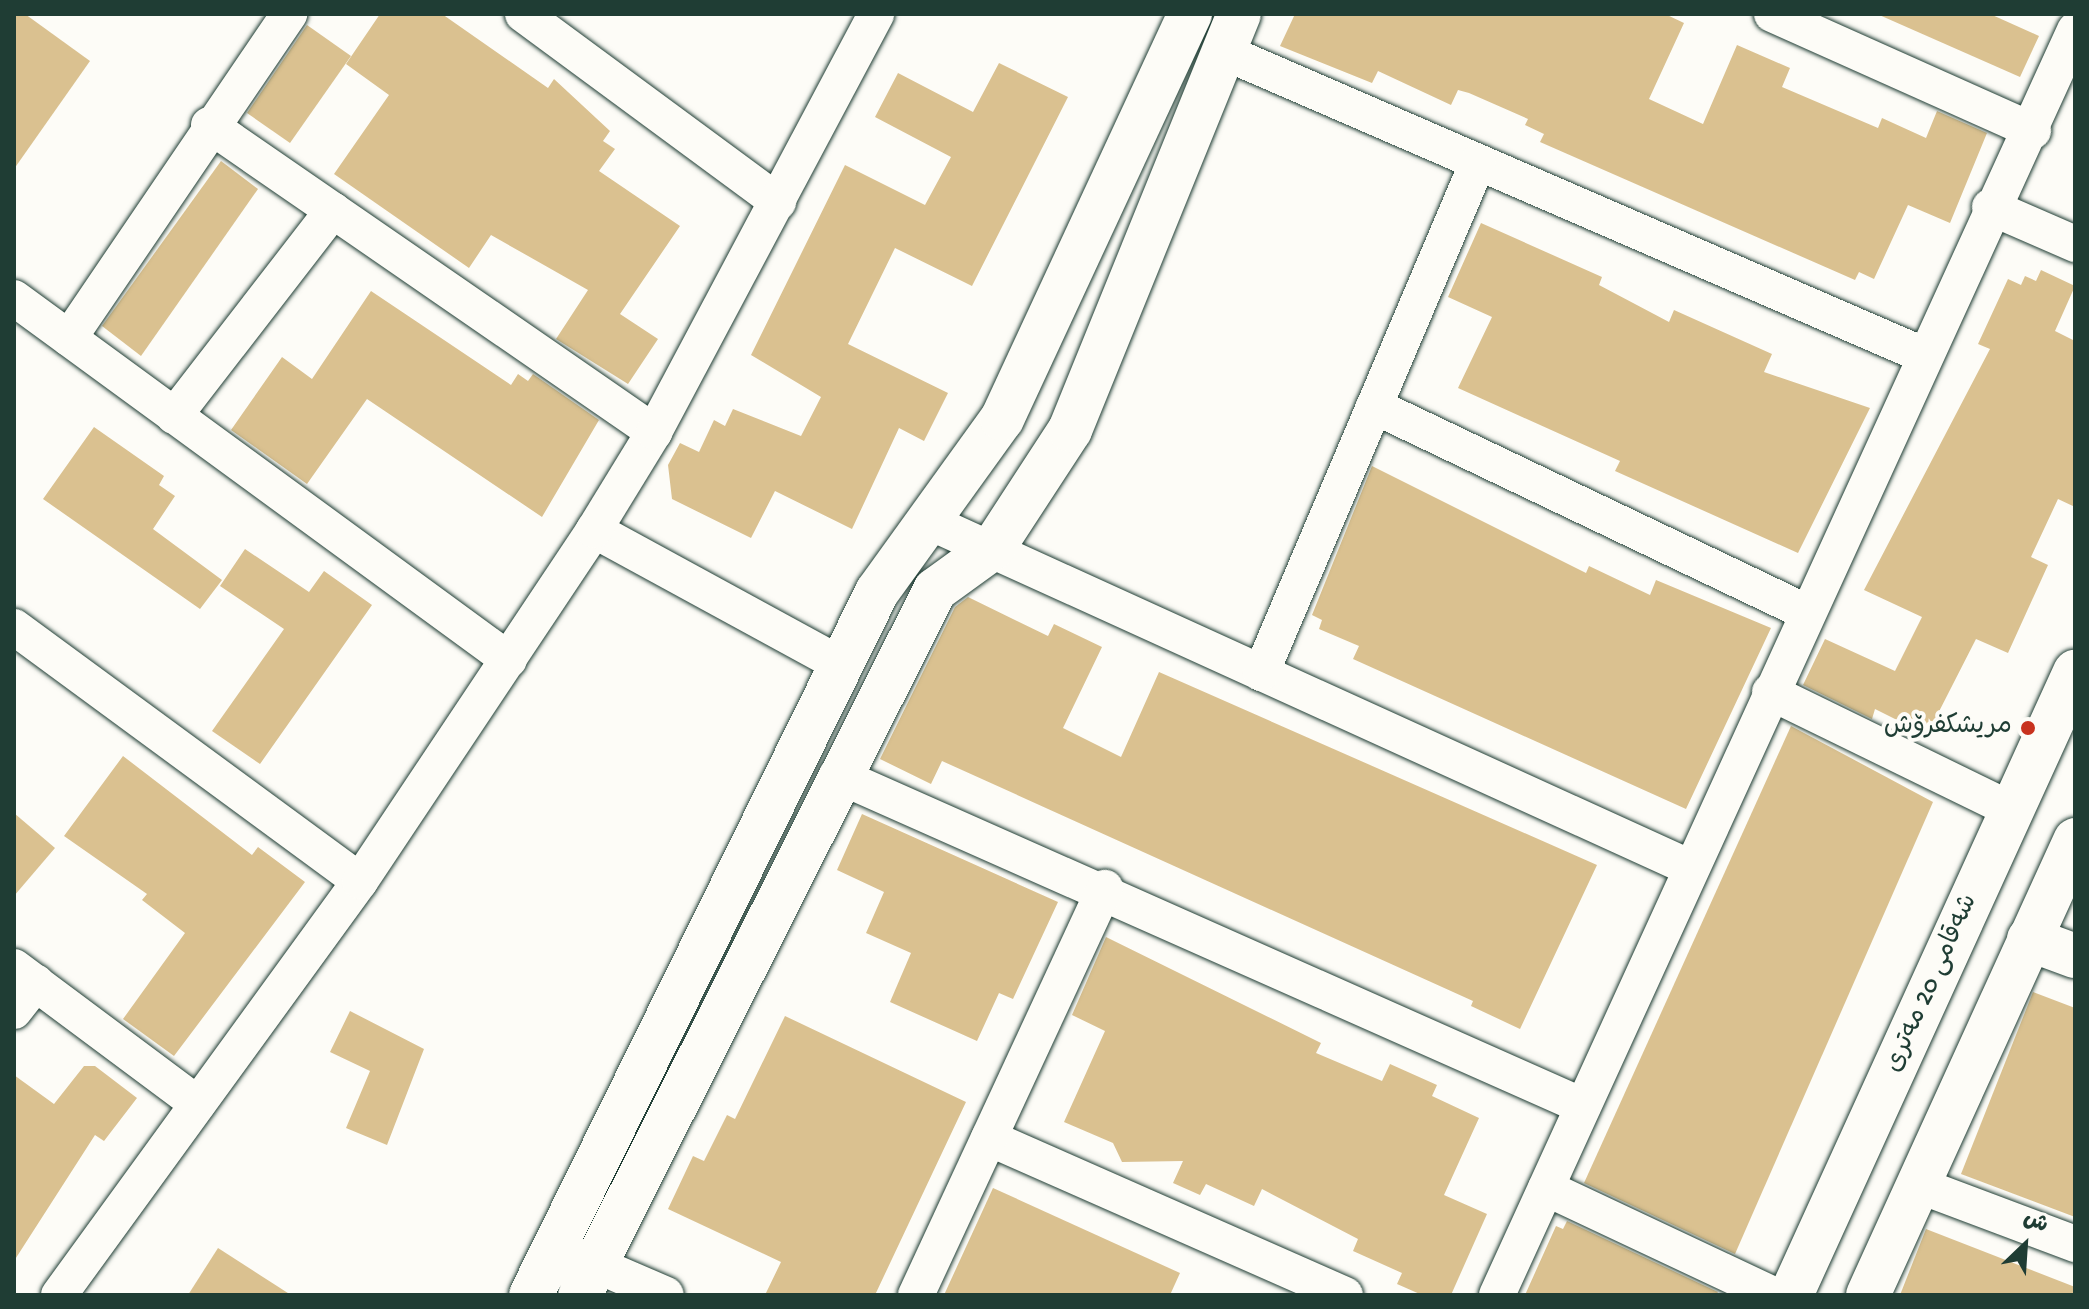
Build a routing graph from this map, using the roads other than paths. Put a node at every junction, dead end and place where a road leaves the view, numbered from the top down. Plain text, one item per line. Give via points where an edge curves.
1 (289, 14) edge
2 (523, 14) edge
3 (876, 14) edge
4 (1190, 14) edge
5 (1772, 14) edge
6 (2075, 30) edge
7 (1230, 32) edge
8 (209, 125) junction
9 (2033, 131) junction
10 (1478, 162) junction
11 (778, 202) junction
12 (1990, 207) junction
13 (333, 210) junction
14 (2075, 244) edge
15 (18, 311) edge
16 (69, 338) junction
17 (1923, 355) junction
18 (1374, 406) junction
19 (174, 416) junction
20 (654, 432) junction
21 (930, 522) junction
22 (594, 530) junction
23 (993, 548) junction
24 (1806, 612) junction
25 (14, 627) edge
26 (509, 660) junction
27 (842, 665) junction
28 (2075, 672) edge
29 (1261, 673) junction
30 (1770, 692) junction
31 (837, 775) junction
32 (2012, 810) junction
33 (2075, 840) edge
34 (1691, 868) junction
35 (360, 881) junction
36 (1105, 888) junction
37 (2062, 901) edge
38 (2029, 939) junction
39 (2075, 956) edge
40 (21, 987) edge
41 (1900, 1057) junction
42 (1963, 1085) junction
43 (198, 1104) junction
44 (1583, 1106) junction
45 (989, 1138) junction
46 (1918, 1185) junction
47 (1546, 1188) junction
48 (2075, 1244) edge
49 (555, 1247) junction
50 (588, 1280) edge
51 (59, 1295) edge
52 (531, 1295) edge
53 (666, 1295) edge
54 (916, 1295) edge
55 (1345, 1295) edge
56 (1497, 1295) edge
57 (1773, 1295) edge
58 (1791, 1295) edge
59 (1868, 1295) edge

1 - 8 street
2 - 11 street
3 - 11 street
4 - 21 street via 1002,419
5 - 9 street
6 - 9 street
7 - 10 street
7 - 23 street via 1070,430
8 - 13 street
8 - 16 street
9 - 12 street
10 - 17 street
10 - 18 street
11 - 20 street
12 - 14 street
12 - 17 street
13 - 19 street
13 - 20 street
15 - 16 street
16 - 19 street
17 - 24 street
18 - 24 street
18 - 29 street
19 - 26 street
20 - 22 street
21 - 23 street
21 - 27 street via 888,573
22 - 26 street
22 - 27 street
23 - 29 street
23 - 31 street via 935,590
24 - 30 street
25 - 35 street
26 - 35 street
27 - 49 street
28 - 32 street, شەقامی 20 مەتری
29 - 34 street
30 - 32 street
30 - 34 street
31 - 36 street
31 - 50 street
32 - 41 street, شەقامی 20 مەتری
33 - 37 street
34 - 44 street
35 - 43 street
36 - 44 street
36 - 45 street
37 - 38 street
38 - 39 street
38 - 42 street
40 - 43 street
41 - 42 street
41 - 58 street, شەقامی 20 مەتری
42 - 46 street
43 - 51 street
44 - 47 street
45 - 54 street
45 - 55 street
46 - 48 street
46 - 59 street
47 - 56 street
47 - 57 street
49 - 50 street
49 - 52 street
50 - 53 street

